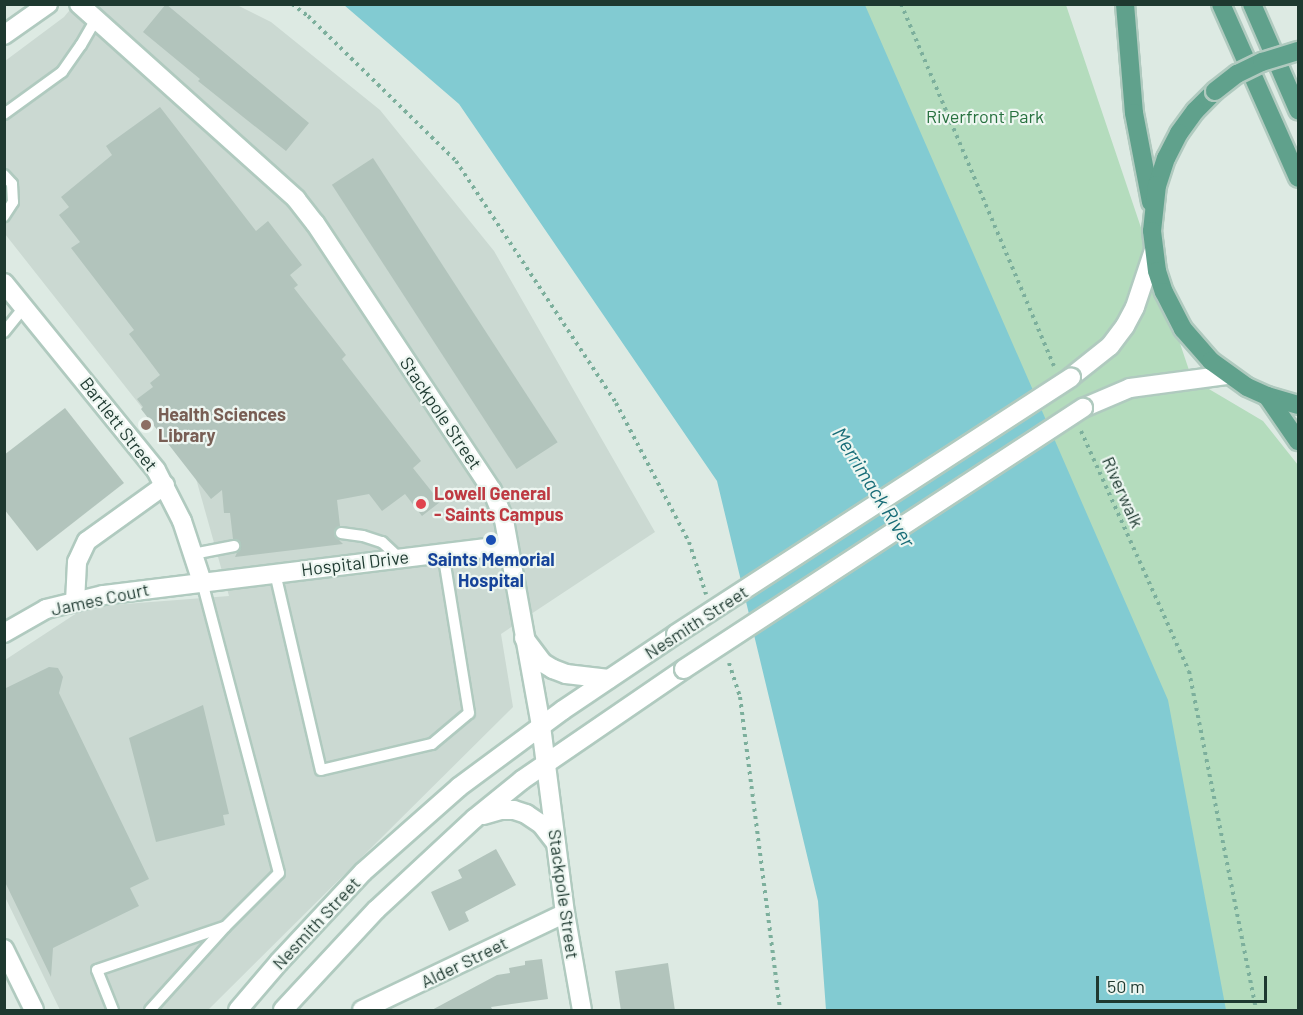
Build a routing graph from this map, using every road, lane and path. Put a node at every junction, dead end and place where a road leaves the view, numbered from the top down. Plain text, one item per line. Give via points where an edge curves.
1 (48, 4) edge
2 (79, 4) edge
3 (292, 4) edge
4 (901, 4) edge
5 (1125, 4) edge
6 (1221, 4) edge
7 (1252, 4) edge
8 (96, 19) junction
9 (4, 35) edge
10 (1299, 51) edge
11 (1299, 110) edge
12 (4, 114) edge
13 (4, 175) edge
14 (1299, 178) edge
15 (1153, 212) junction
16 (4, 216) edge
17 (1154, 250) junction
18 (4, 283) edge
19 (24, 307) junction
20 (4, 332) edge
21 (1063, 373) junction
22 (1228, 375) junction
23 (1267, 396) junction
24 (1299, 405) edge
25 (1081, 416) junction
26 (1299, 441) edge
27 (165, 485) junction
28 (341, 533) dead end
29 (508, 545) junction
30 (234, 546) dead end
31 (443, 552) junction
32 (193, 554) junction
33 (399, 558) junction
34 (275, 573) junction
35 (202, 582) junction
36 (707, 597) dead end
37 (75, 602) junction
38 (4, 633) edge
39 (524, 638) junction
40 (726, 653) dead end
41 (609, 679) junction
42 (541, 726) junction
43 (546, 764) junction
44 (476, 817) junction
45 (557, 844) junction
46 (565, 913) junction
47 (225, 927) junction
48 (4, 949) edge
49 (30, 1008) edge
50 (113, 1011) edge
51 (150, 1011) edge
52 (238, 1011) edge
53 (283, 1011) edge
54 (362, 1011) edge
55 (582, 1011) edge
56 (780, 1011) edge
57 (1257, 1011) edge

1 - 9 main road
2 - 8 main road, Stackpole Street
3 - 36 path via 456,161 616,403 689,542
4 - 21 path
5 - 15 main road via 1134,113
6 - 14 main road
7 - 11 main road
8 - 12 lane via 62,72
8 - 29 main road, Stackpole Street via 275,179 315,223 492,490 504,520
10 - 15 main road, bridge via 1237,74 1195,111 1166,158
13 - 16 lane via 12,184 13,202
15 - 17 main road
17 - 21 main road, Nesmith Street via 1136,307 1125,326 1110,346
17 - 22 main road via 1173,311 1196,346
18 - 19 main road, Bartlett Street
19 - 20 lane
19 - 27 main road, Bartlett Street via 132,437
21 - 41 main road, Nesmith Street, bridge
22 - 23 main road
22 - 25 main road, Nesmith Street via 1130,388
23 - 24 main road
23 - 26 main road
25 - 43 main road, Nesmith Street, bridge via 684,669
25 - 57 path, Riverwalk via 1189,671
27 - 32 main road, Bartlett Street
27 - 37 main road via 87,541 77,562
28 - 33 lane via 382,542
29 - 31 main road, Hospital Drive
29 - 39 main road, Stackpole Street
30 - 32 lane
31 - 33 main road, Hospital Drive
31 - 34 lane via 469,713 432,744 321,770
32 - 35 main road, Bartlett Street
33 - 34 main road, Hospital Drive
34 - 35 main road, Hospital Drive
35 - 37 main road, James Court via 131,590
35 - 47 lane via 279,873
37 - 38 main road, James Court via 46,609
39 - 41 main road via 543,663 553,669
39 - 42 main road, Stackpole Street
40 - 56 path via 740,698
41 - 42 main road, Nesmith Street
42 - 43 main road, Stackpole Street
42 - 52 main road, Nesmith Street via 459,788 363,872
43 - 44 main road, Nesmith Street
43 - 45 main road, Stackpole Street
44 - 45 main road via 501,810 525,813 541,824
44 - 53 main road, Nesmith Street via 376,910
45 - 46 main road, Stackpole Street
46 - 54 main road, Alder Street
46 - 55 main road, Stackpole Street
47 - 50 lane via 97,970
47 - 51 lane
48 - 49 main road

